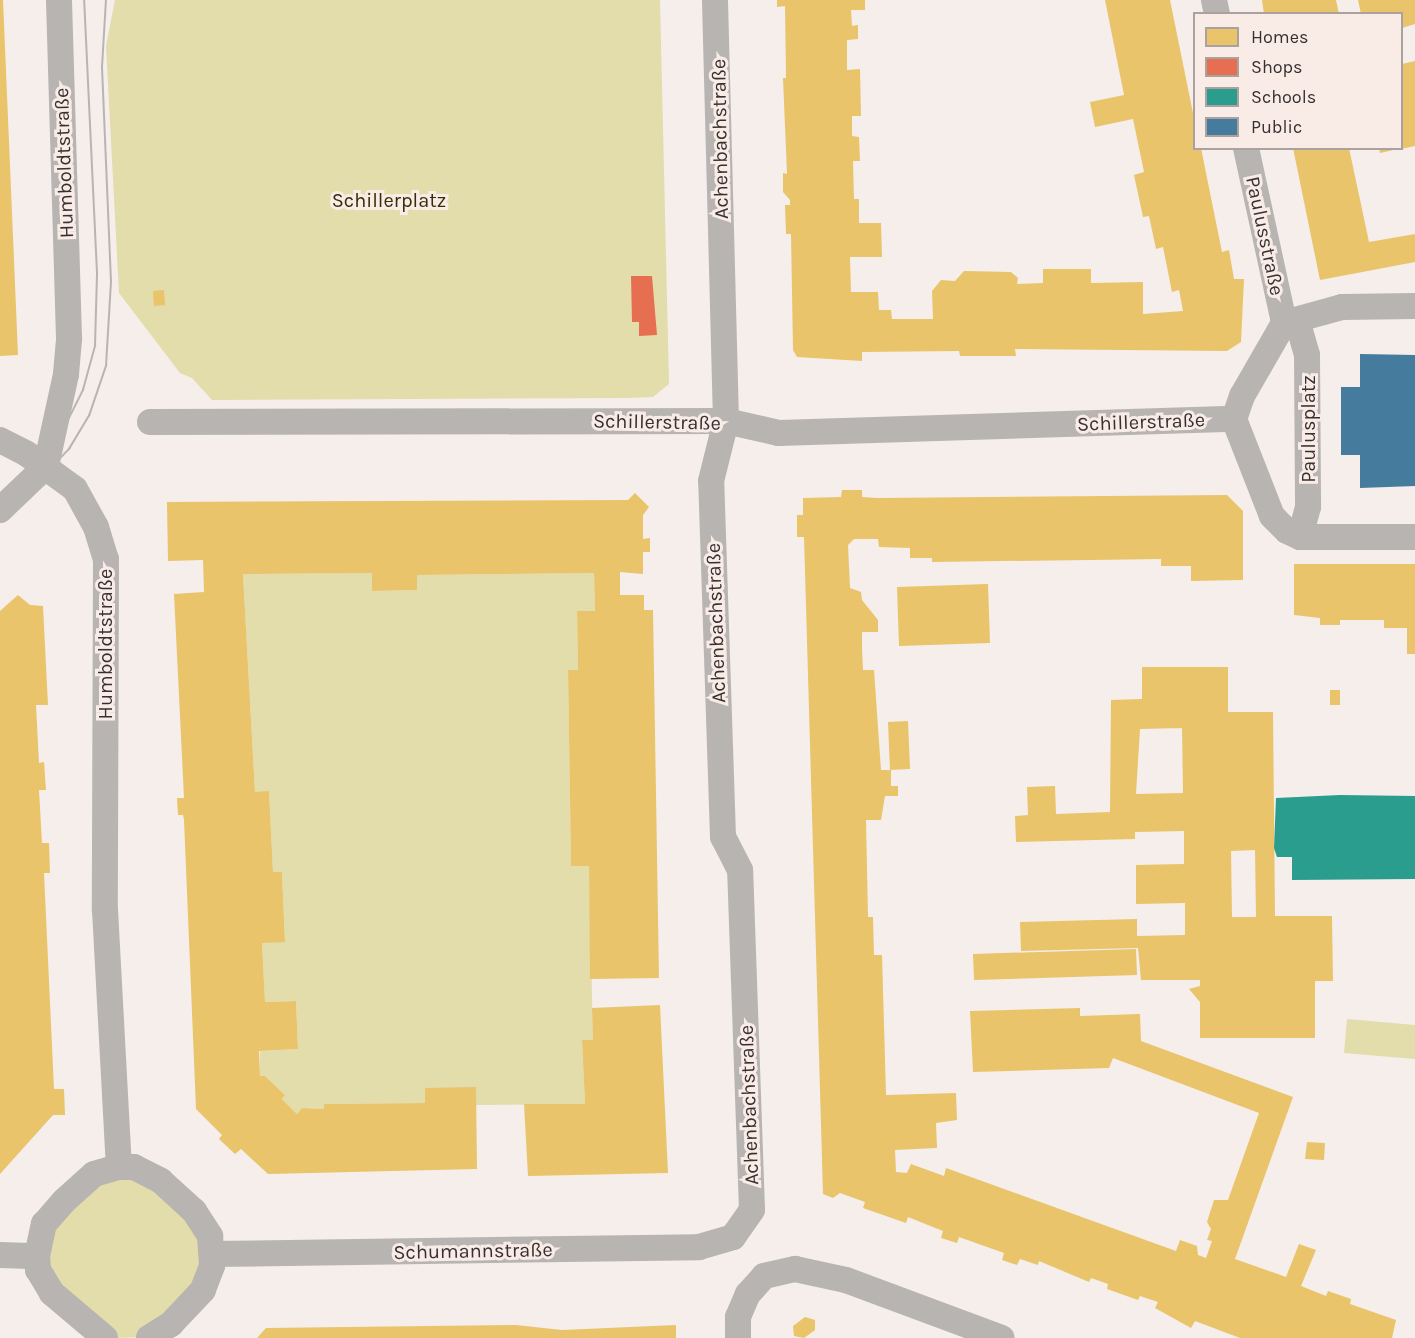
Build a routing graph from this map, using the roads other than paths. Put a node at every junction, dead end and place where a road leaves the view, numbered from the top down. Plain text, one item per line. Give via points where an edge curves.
1 (59, 0) edge
2 (715, 0) edge
3 (1247, 150) edge
4 (1415, 306) edge
5 (1291, 322) junction
6 (1234, 419) junction
7 (726, 421) junction
8 (150, 422) dead end
9 (0, 440) edge
10 (46, 466) junction
11 (0, 510) edge
12 (1300, 537) junction
13 (1415, 537) edge
14 (119, 1167) junction
15 (733, 1237) joint
16 (212, 1254) junction
17 (0, 1255) edge
18 (37, 1256) junction
19 (105, 1338) edge
20 (149, 1338) edge
21 (738, 1338) edge
22 (1002, 1338) edge

1 - 10 street, Humboldtstraße via 69,338 66,374
2 - 7 street, Achenbachstraße
3 - 5 street, Paulusstraße
4 - 5 street via 1349,306
5 - 6 street via 1242,396
5 - 12 street, Paulusplatz via 1307,355 1308,507
6 - 7 street, Schillerstraße via 780,433
6 - 12 street via 1272,516
7 - 8 street, Schillerstraße
7 - 15 street, Achenbachstraße via 711,481 723,837 740,870 753,1190 747,1222
9 - 10 street
10 - 11 street
10 - 14 street, Humboldtstraße via 75,489 96,527 106,559 105,910
12 - 13 street
14 - 16 street via 147,1173 179,1197 205,1226
14 - 18 street via 94,1174 64,1201 44,1224
15 - 16 street, Schumannstraße via 699,1247
16 - 20 street via 209,1279 202,1290 171,1324
17 - 18 street
18 - 19 street via 38,1270 52,1293
21 - 22 street via 741,1306 764,1276 795,1269 811,1271

